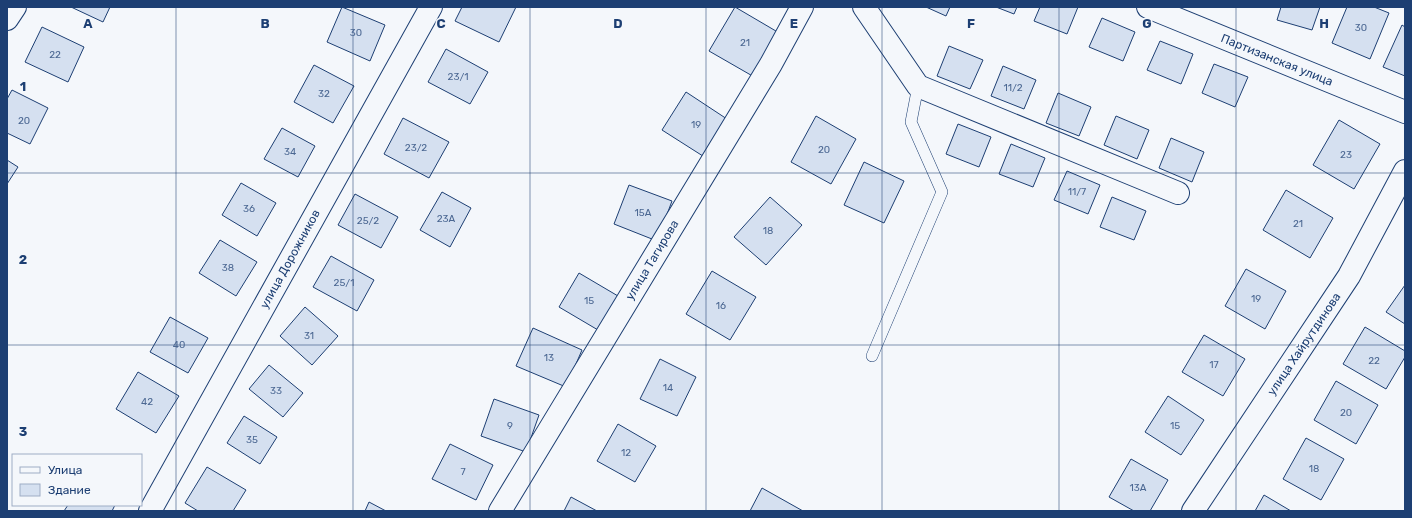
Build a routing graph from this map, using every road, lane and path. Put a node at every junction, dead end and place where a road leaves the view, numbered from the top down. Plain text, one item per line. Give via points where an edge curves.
1 (15, 7) edge
2 (431, 7) edge
3 (802, 7) edge
4 (864, 7) edge
5 (1148, 7) edge
6 (7, 19) edge
7 (918, 86) junction
8 (1405, 112) edge
9 (1405, 171) edge
10 (1178, 193) dead end
11 (872, 356) dead end
12 (150, 511) edge
13 (500, 511) edge
14 (1193, 511) edge

1 - 6 street
2 - 12 street, улица Дорожников
3 - 13 street, улица Тагирова via 771,64
4 - 7 street
5 - 8 street, Партизанская улица
7 - 10 street
7 - 11 lane via 911,122 942,192
9 - 14 street, улица Хайрутдинова via 1349,276

